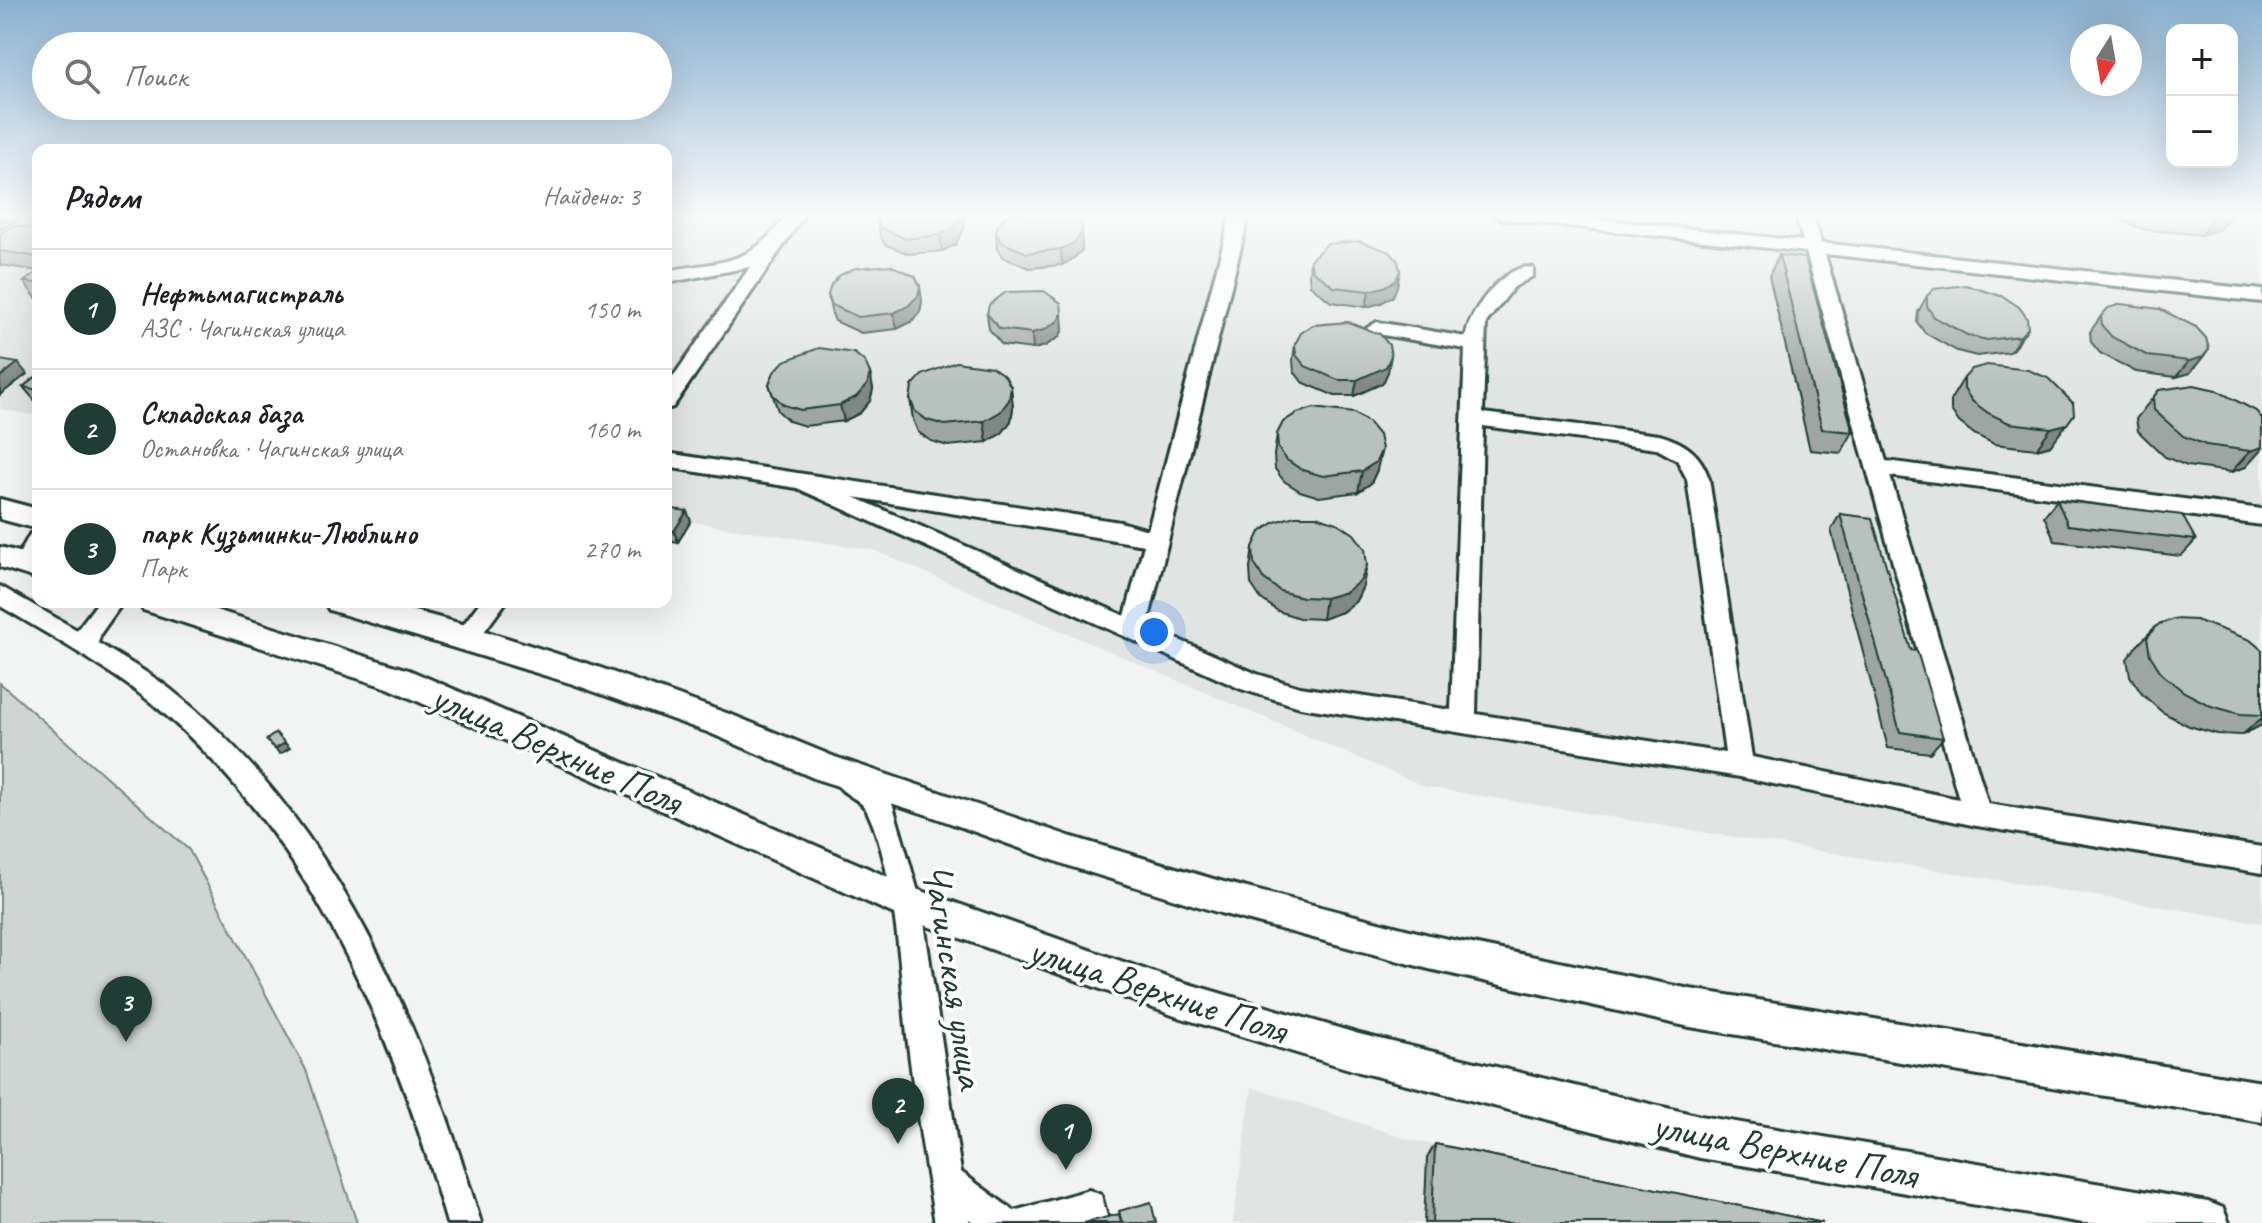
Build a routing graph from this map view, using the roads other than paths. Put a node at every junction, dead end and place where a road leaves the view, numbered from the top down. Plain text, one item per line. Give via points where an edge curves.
1 (712, 271) edge
2 (756, 271) edge
3 (1225, 271) edge
4 (1821, 271) edge
5 (2025, 271) edge
6 (1527, 272) dead end
7 (672, 276) edge
8 (2262, 296) edge
9 (1377, 328) dead end
10 (1475, 345) junction
11 (672, 393) edge
12 (1472, 418) junction
13 (672, 461) edge
14 (1876, 467) junction
15 (806, 484) junction
16 (0, 509) edge
17 (32, 517) edge
18 (2262, 517) edge
19 (1156, 540) junction
20 (0, 595) edge
21 (106, 608) edge
22 (173, 608) edge
23 (380, 608) edge
24 (489, 608) edge
25 (1134, 628) junction
26 (466, 637) junction
27 (85, 647) junction
28 (1463, 724) junction
29 (1740, 766) junction
30 (828, 769) junction
31 (1977, 814) junction
32 (2262, 860) edge
33 (907, 902) junction
34 (2262, 1102) edge
35 (945, 1181) junction
36 (464, 1223) edge
37 (952, 1223) edge
38 (1002, 1223) edge
39 (1026, 1223) edge
40 (1092, 1223) edge
41 (2208, 1223) edge

1 - 7 street
2 - 11 street
3 - 19 street
4 - 14 street
5 - 8 street
6 - 10 street via 1507,283 1476,323
9 - 10 street
10 - 12 street
12 - 28 street
12 - 29 street via 1659,442 1676,447 1689,459 1703,508
13 - 15 street
14 - 18 street
14 - 31 street
15 - 19 street via 1120,530
15 - 25 street
16 - 17 main road
19 - 25 street
20 - 27 street
21 - 27 street via 89,630
22 - 33 main road, улица Верхние Поля via 398,679
23 - 26 main road, улица Верхние Поля
24 - 26 street
25 - 28 street via 1250,682 1300,697
26 - 30 main road, улица Верхние Поля via 721,724
27 - 36 street via 163,698 259,797 297,847 372,970 435,1126
28 - 29 street
29 - 31 street
30 - 33 street, Чагинская улица via 872,794 883,814
30 - 34 main road, улица Верхние Поля via 1072,852 1429,952 1690,1008
31 - 32 street
33 - 35 street, Чагинская улица
33 - 41 main road, улица Верхние Поля via 1175,998 1359,1053 1700,1137
35 - 37 street, Чагинская улица
35 - 38 street
39 - 40 street via 1089,1207

